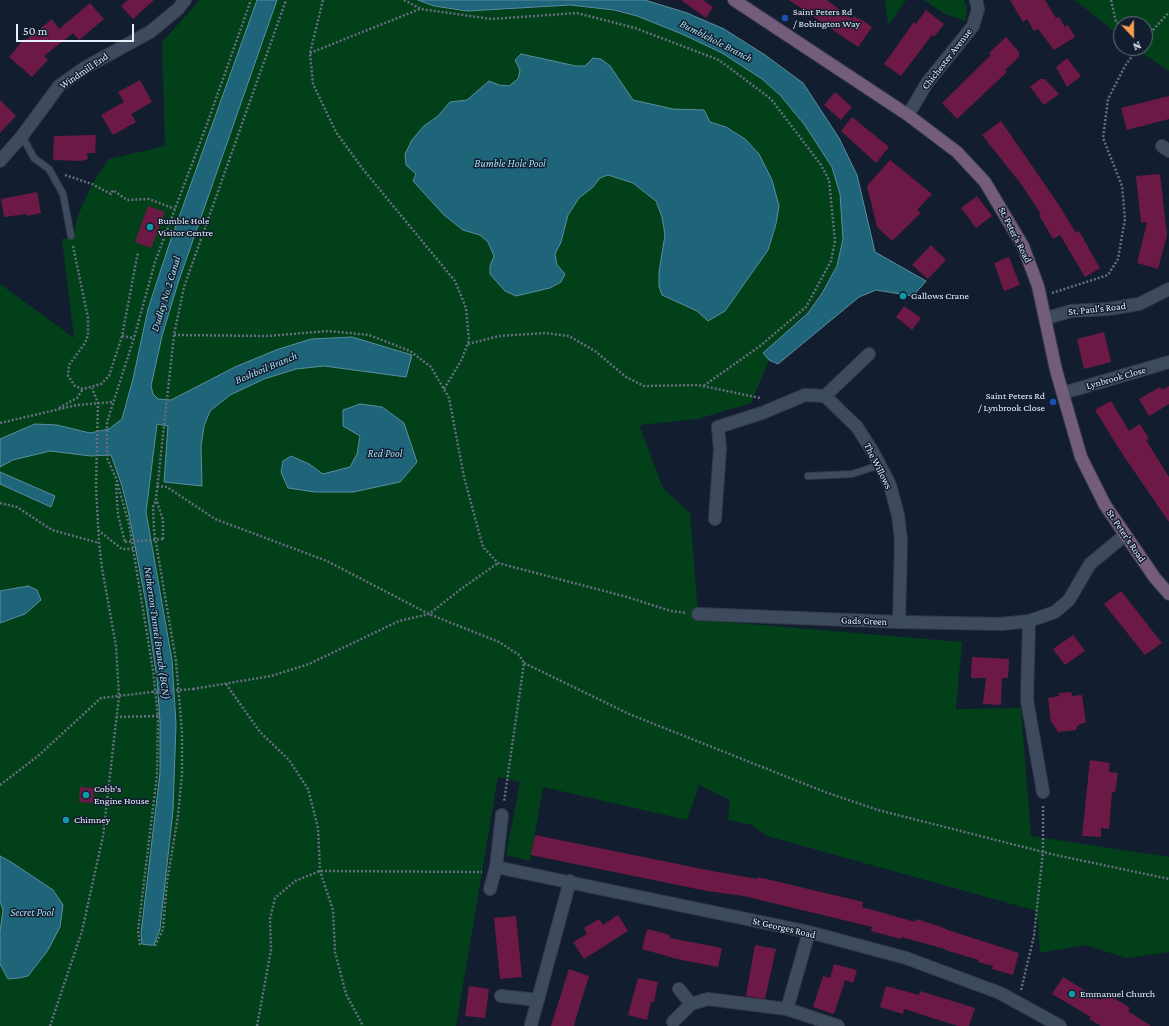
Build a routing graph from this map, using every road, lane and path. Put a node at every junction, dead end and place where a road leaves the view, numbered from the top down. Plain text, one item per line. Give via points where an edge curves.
1 (185, 0) edge
2 (251, 0) edge
3 (286, 0) edge
4 (323, 0) edge
5 (404, 0) edge
6 (734, 0) edge
7 (976, 0) edge
8 (1111, 0) edge
9 (421, 9) junction
10 (1169, 12) edge
11 (1115, 16) edge
12 (1153, 29) edge
13 (310, 53) junction
14 (1132, 56) edge
15 (908, 115) junction
16 (22, 136) junction
17 (0, 161) edge
18 (49, 169) junction
19 (175, 209) junction
20 (71, 236) joint
21 (138, 252) dead end
22 (1169, 289) edge
23 (1040, 297) junction
24 (1047, 318) junction
25 (174, 335) junction
26 (122, 336) junction
27 (134, 338) junction
28 (468, 344) junction
29 (869, 354) dead end
30 (1169, 362) edge
31 (702, 386) junction
32 (92, 388) junction
33 (83, 389) junction
34 (444, 390) junction
35 (1063, 393) junction
36 (825, 396) junction
37 (113, 402) junction
38 (98, 403) junction
39 (782, 403) junction
40 (55, 410) junction
41 (0, 423) edge
42 (880, 465) junction
43 (808, 476) dead end
44 (116, 478) junction
45 (157, 486) junction
46 (156, 499) junction
47 (0, 503) edge
48 (715, 519) dead end
49 (98, 530) junction
50 (1125, 535) junction
51 (99, 543) junction
52 (133, 549) junction
53 (498, 564) junction
54 (1169, 594) edge
55 (429, 614) junction
56 (698, 614) joint
57 (1029, 621) junction
58 (898, 622) junction
59 (524, 663) junction
60 (226, 684) junction
61 (119, 696) junction
62 (158, 716) junction
63 (116, 717) junction
64 (0, 785) edge
65 (1043, 792) joint
66 (502, 815) joint
67 (1043, 852) junction
68 (495, 870) junction
69 (320, 871) junction
70 (1169, 879) edge
71 (570, 881) junction
72 (490, 889) dead end
73 (809, 932) junction
74 (140, 945) dead end
75 (155, 946) dead end
76 (679, 989) dead end
77 (501, 996) dead end
78 (538, 1000) junction
79 (1018, 1003) junction
80 (691, 1004) junction
81 (787, 1009) junction
82 (1040, 1021) edge
83 (673, 1022) dead end
84 (531, 1025) edge
85 (50, 1026) edge
86 (257, 1026) edge
87 (363, 1026) edge
88 (838, 1026) edge
89 (1060, 1026) edge

1 - 16 street, Windmill End via 150,32 86,67 59,86
2 - 19 path
3 - 25 path via 187,280
4 - 13 path
5 - 9 path
6 - 15 street, St. Peter's Road
7 - 15 street, Chichester Avenue via 978,9 973,26 927,83
8 - 11 path
9 - 13 path
9 - 31 path via 491,19 577,13 634,28 719,60 771,99 821,165 829,180 835,241 831,261 806,307 760,346
10 - 12 path
13 - 28 path via 313,84 336,132 362,168 455,281 466,308
14 - 23 path via 1108,99 1103,138 1122,186 1125,220 1118,259 1108,275
15 - 23 street, St. Peter's Road via 957,152 985,182 1004,210 1023,246
16 - 17 street, Windmill End
16 - 18 lane via 34,158
18 - 19 path via 92,184 111,194 113,190 127,200 149,199
18 - 20 lane via 63,194
19 - 27 path via 155,262
20 - 33 path via 88,318 88,335 69,365 68,376 75,386
21 - 26 path
22 - 24 street, St. Paul's Road via 1139,304 1071,311
23 - 24 street, St. Peter's Road
24 - 35 street, St. Peter's Road via 1056,370
25 - 34 path via 268,336 328,331 369,335 410,351 431,367
25 - 45 path
26 - 27 path
26 - 32 path via 109,376 102,384
27 - 37 path
28 - 31 path via 499,336 546,333 569,336 595,351 626,377 644,386
28 - 34 path
29 - 36 street
30 - 35 street, Lynbrook Close
31 - 39 path
32 - 33 path
32 - 38 path
33 - 40 path via 76,398
34 - 53 path via 449,398 464,477 483,547
35 - 50 street, St. Peter's Road via 1081,457 1105,505
36 - 39 street via 805,395
36 - 42 street, The Willows via 857,427
37 - 38 path
37 - 44 path via 107,422 107,458
38 - 40 path
38 - 49 path
39 - 48 street via 718,427 720,449
40 - 41 path
42 - 43 lane via 852,474
42 - 58 street, The Willows via 890,484 901,540
44 - 46 path, bridge via 118,516 125,542 164,539 163,520
44 - 52 path
45 - 46 path
45 - 55 path via 167,487 215,519 327,560
46 - 75 path via 153,507 154,531 176,661 182,732 182,773 163,930
47 - 51 path via 17,507 52,530
49 - 51 path
49 - 52 path via 122,549
50 - 54 street, St. Peter's Road
50 - 57 street, Gads Green via 1090,564 1070,600 1055,612
51 - 61 path via 116,646
52 - 62 path
53 - 55 path
53 - 56 path via 671,611
55 - 59 path via 499,642 519,655
55 - 60 path via 399,621 309,664 271,676
56 - 58 street, Gads Green
57 - 58 street, Gads Green via 1001,624
57 - 65 street via 1027,700
59 - 66 path
59 - 67 path via 628,714 825,792 878,810
60 - 61 path, bridge
60 - 69 path via 260,732 289,760 308,789 318,828
61 - 63 path
61 - 64 path via 101,698 38,756
62 - 63 path
62 - 74 path via 157,775 138,931
63 - 85 path via 103,836 86,917
65 - 67 path
66 - 68 street
67 - 70 path
67 - 79 path via 1034,936
68 - 69 path
68 - 71 street, St Georges Road
68 - 72 street
69 - 86 path via 295,881 275,898 270,919 271,950
69 - 87 path via 333,910 336,952 346,994
71 - 73 street, St Georges Road
71 - 78 street
73 - 79 street, St Georges Road via 906,958 1000,993
73 - 81 street
76 - 80 street
77 - 78 street
78 - 84 street
79 - 82 street, St Georges Road
80 - 81 street via 708,999
80 - 83 street
81 - 88 street
82 - 89 street, St Georges Road

